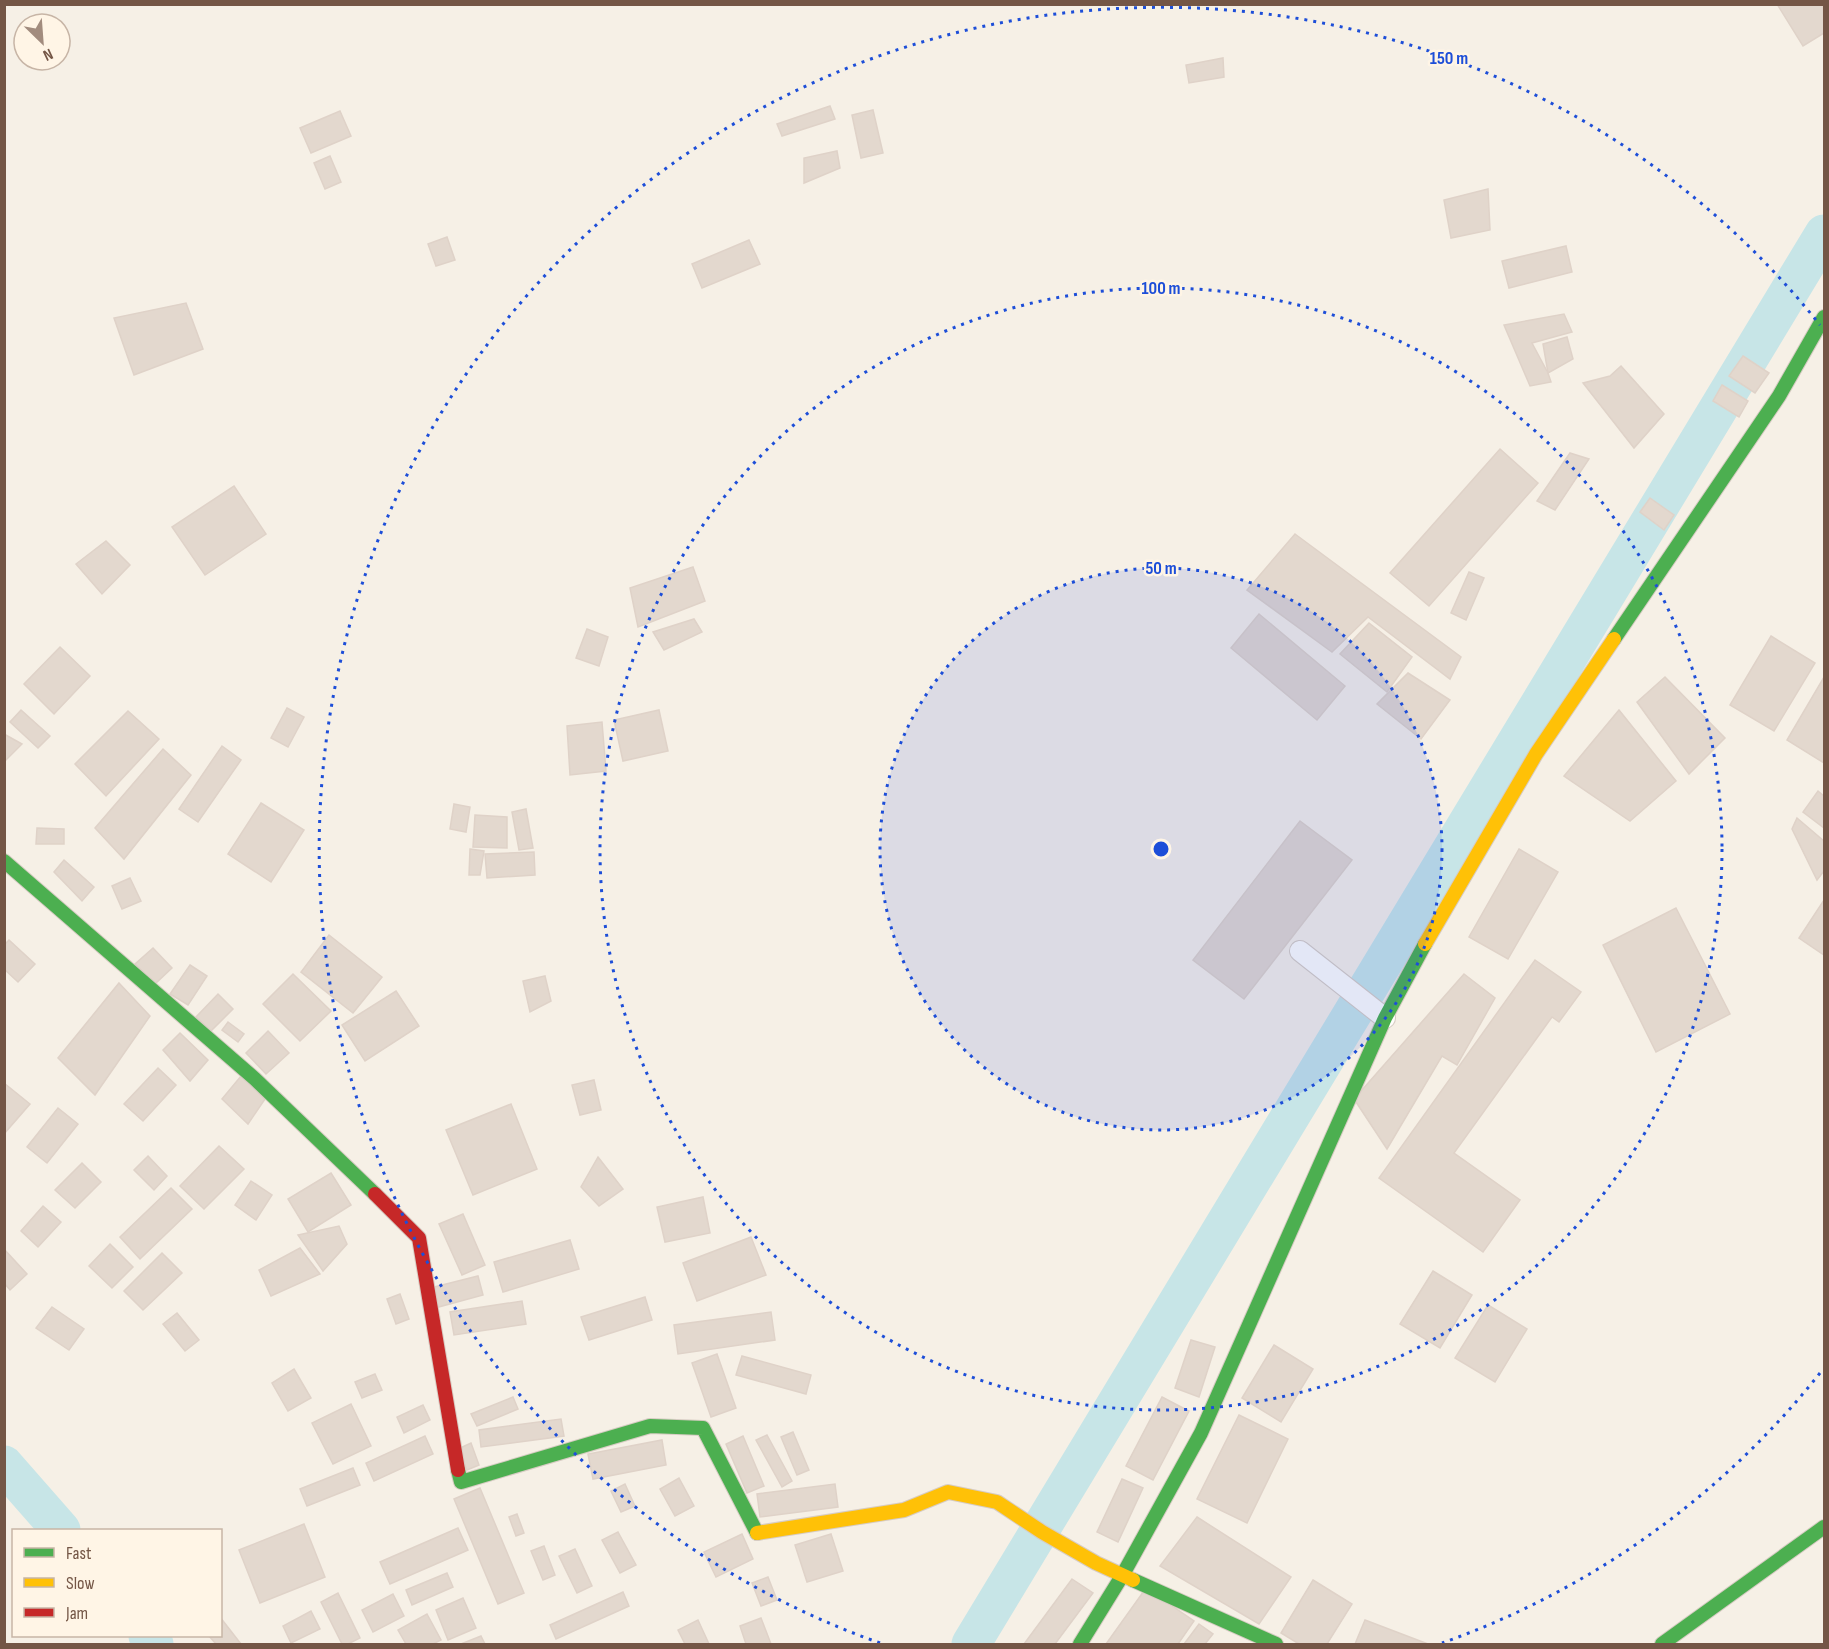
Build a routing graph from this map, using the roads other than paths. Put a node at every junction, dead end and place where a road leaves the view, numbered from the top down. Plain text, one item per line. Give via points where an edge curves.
1 (1824, 317) edge
2 (4, 861) edge
3 (1300, 951) dead end
4 (1385, 1018) junction
5 (1824, 1527) edge
6 (1122, 1576) junction
7 (1080, 1644) edge
8 (1276, 1644) edge
9 (1662, 1644) edge

1 - 4 street via 1779,396 1536,754
2 - 6 street via 255,1079 419,1238 461,1482 650,1426 703,1428 757,1533 904,1510 948,1492 997,1502
3 - 4 lane
4 - 6 street via 1201,1432
5 - 9 street
6 - 7 street
6 - 8 street

